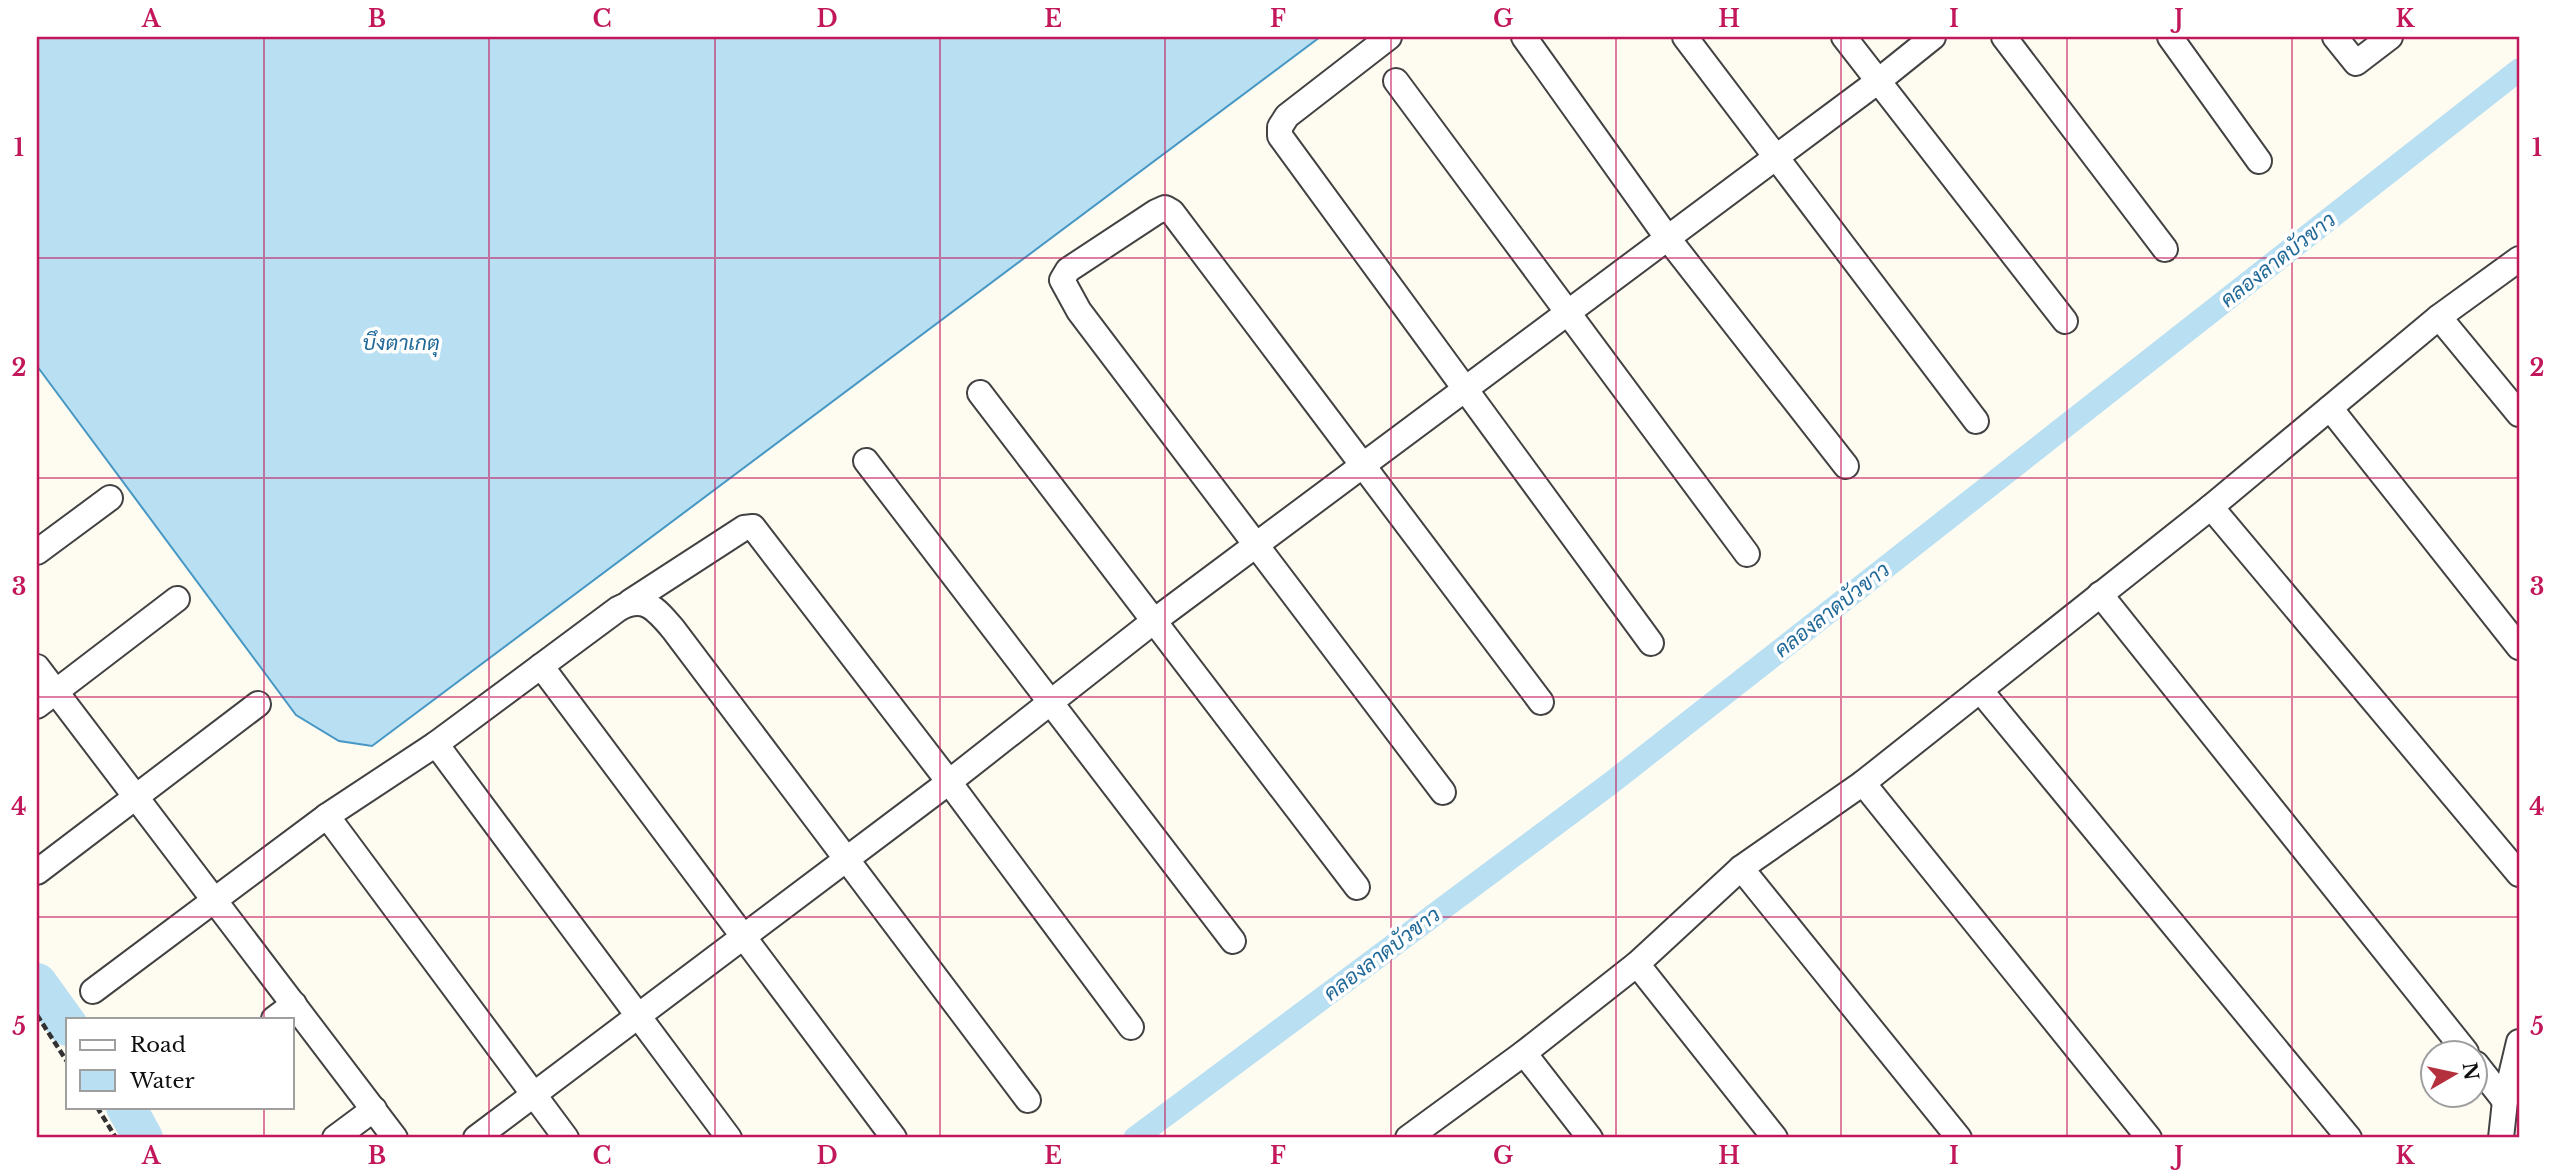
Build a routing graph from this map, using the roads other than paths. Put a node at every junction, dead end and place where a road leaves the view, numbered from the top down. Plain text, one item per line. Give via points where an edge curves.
1 (1389, 37) edge
2 (1524, 37) edge
3 (1685, 37) edge
4 (1844, 37) edge
5 (1933, 37) edge
6 (2004, 37) edge
7 (2170, 37) edge
8 (2335, 37) edge
9 (2390, 37) edge
10 (1396, 81) dead end
11 (1877, 82) junction
12 (1777, 157) junction
13 (2259, 161) dead end
14 (1666, 236) junction
15 (2165, 249) dead end
16 (2519, 259) edge
17 (1570, 312) junction
18 (2440, 317) junction
19 (2065, 321) dead end
20 (1467, 390) junction
21 (980, 393) dead end
22 (2330, 408) junction
23 (2519, 414) edge
24 (1976, 421) dead end
25 (866, 461) dead end
26 (1363, 466) junction
27 (1846, 466) dead end
28 (110, 498) dead end
29 (2211, 507) junction
30 (1258, 544) junction
31 (37, 552) edge
32 (1747, 554) dead end
33 (2100, 594) junction
34 (177, 599) dead end
35 (631, 602) junction
36 (1154, 621) junction
37 (1651, 643) dead end
38 (2519, 648) edge
39 (541, 666) junction
40 (37, 667) edge
41 (1980, 690) junction
42 (46, 699) edge
43 (1051, 702) junction
44 (1541, 702) dead end
45 (258, 704) dead end
46 (436, 744) junction
47 (949, 782) junction
48 (1863, 782) junction
49 (1443, 792) dead end
50 (136, 796) junction
51 (327, 816) junction
52 (848, 858) junction
53 (1741, 868) junction
54 (37, 872) edge
55 (2519, 874) edge
56 (1357, 887) dead end
57 (214, 899) junction
58 (745, 937) junction
59 (1233, 941) dead end
60 (1637, 964) junction
61 (93, 991) dead end
62 (284, 1012) edge
63 (639, 1015) junction
64 (294, 1023) edge
65 (1131, 1027) dead end
66 (2455, 1038) edge
67 (2519, 1042) edge
68 (1524, 1053) junction
69 (2490, 1082) edge
70 (533, 1093) junction
71 (1028, 1100) dead end
72 (2505, 1101) junction
73 (373, 1110) junction
74 (335, 1138) edge
75 (395, 1138) edge
76 (476, 1138) edge
77 (566, 1138) edge
78 (729, 1138) edge
79 (894, 1138) edge
80 (1410, 1138) edge
81 (1590, 1138) edge
82 (1775, 1138) edge
83 (1959, 1138) edge
84 (2149, 1138) edge
85 (2349, 1138) edge
86 (2501, 1138) edge

1 - 20 street via 1287,116 1280,136
2 - 14 street
3 - 12 street
4 - 11 street
5 - 11 street
6 - 15 street
7 - 13 street
8 - 9 street via 2356,63
10 - 17 street
11 - 12 street
11 - 19 street
12 - 14 street
12 - 24 street
14 - 17 street
14 - 27 street
16 - 18 street
17 - 20 street
17 - 32 street
18 - 22 street
18 - 23 street
20 - 26 street
20 - 37 street
21 - 36 street
22 - 29 street
22 - 38 street
25 - 43 street
26 - 30 street
26 - 30 street via 1172,212 1165,208 1156,212 1068,270 1062,280 1079,311
26 - 44 street
28 - 31 street
29 - 33 street
29 - 55 street
30 - 36 street
30 - 49 street
33 - 41 street
33 - 66 street
34 - 42 street
35 - 39 street
35 - 47 street via 744,528 753,527
35 - 52 street via 655,608
36 - 43 street
36 - 56 street
39 - 46 street
39 - 58 street
40 - 42 street
41 - 48 street
41 - 85 street
42 - 50 street
43 - 47 street
43 - 59 street
45 - 50 street
46 - 51 street
46 - 63 street
47 - 52 street
47 - 65 street
48 - 53 street
48 - 84 street
50 - 54 street
50 - 57 street
51 - 57 street
51 - 70 street
52 - 58 street
52 - 71 street
53 - 60 street
53 - 83 street
57 - 61 street
57 - 62 street
58 - 63 street
58 - 79 street
60 - 68 street
60 - 82 street
63 - 70 street
63 - 78 street
64 - 73 street
67 - 72 street
68 - 80 street
68 - 81 street
69 - 72 street
70 - 76 street
70 - 77 street
72 - 86 street
73 - 74 street
73 - 75 street

